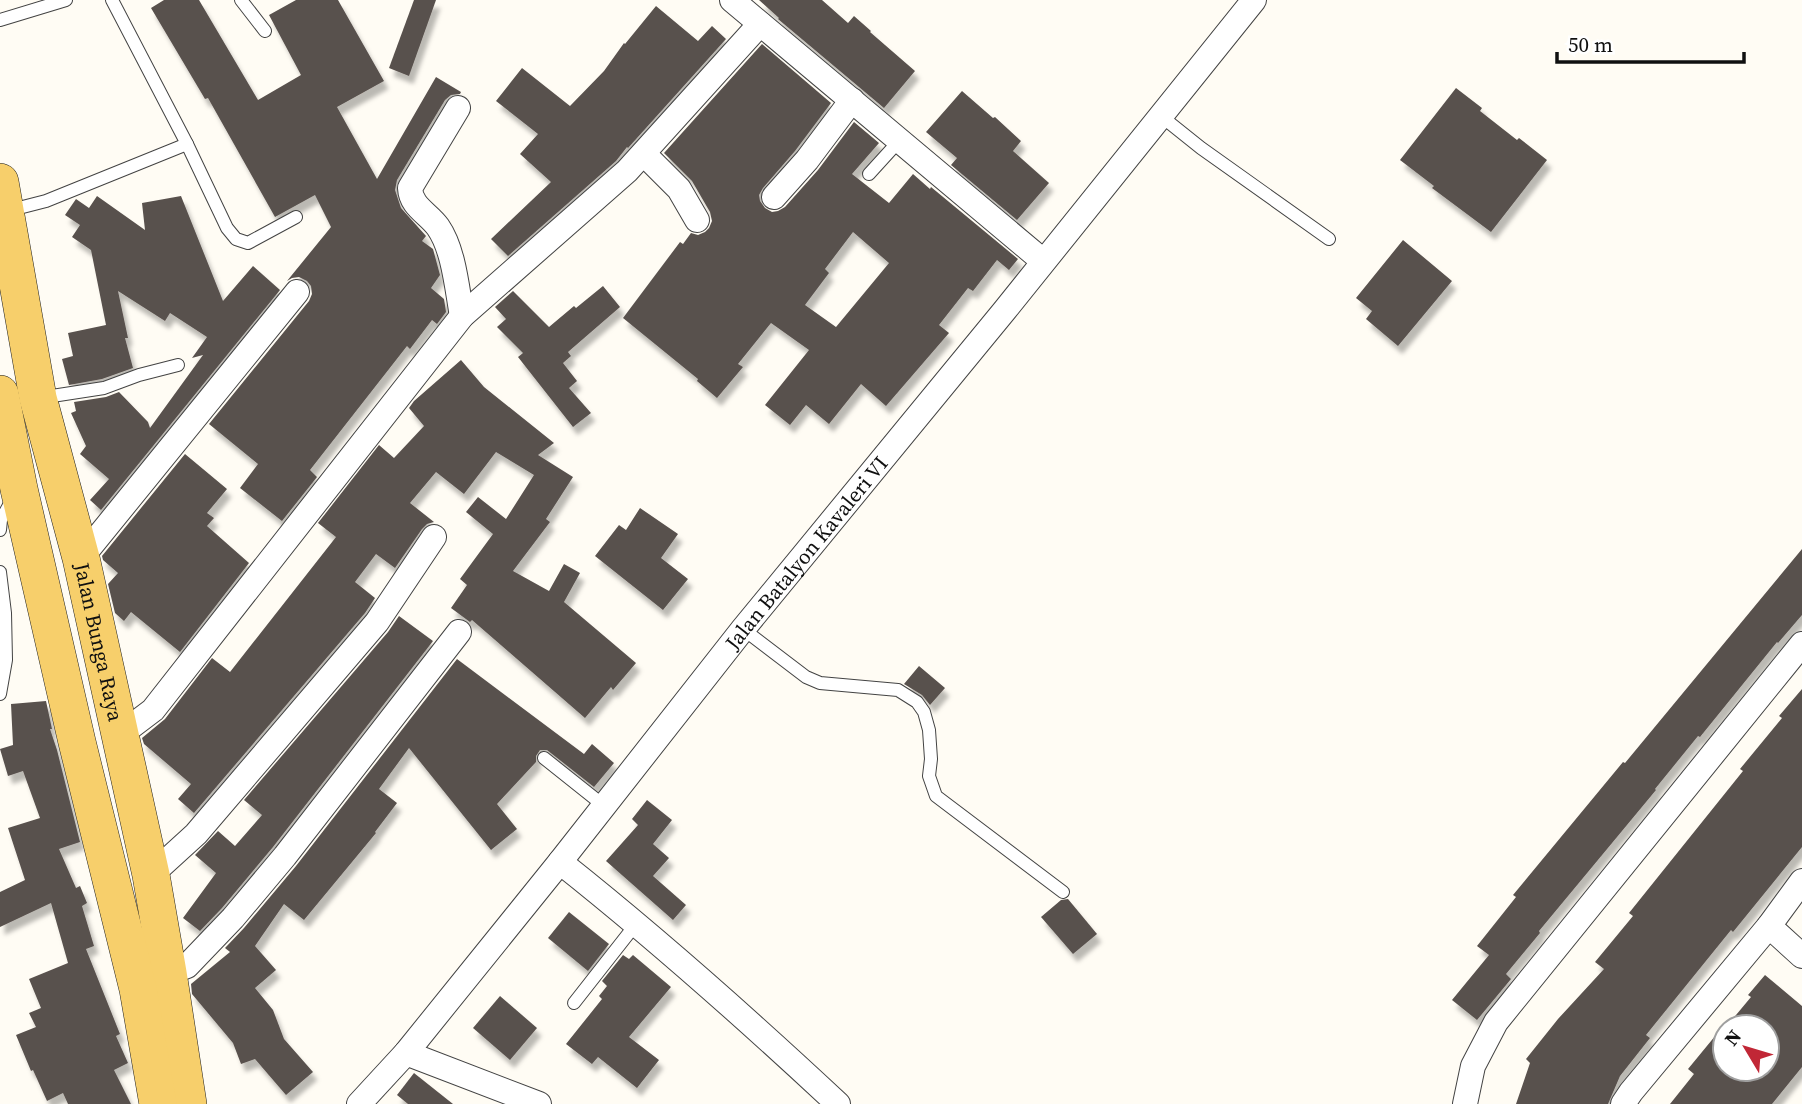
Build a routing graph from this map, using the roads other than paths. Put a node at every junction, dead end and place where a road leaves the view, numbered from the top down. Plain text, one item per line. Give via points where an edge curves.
1 (66, 0) edge
2 (112, 0) edge
3 (241, 0) edge
4 (732, 0) edge
5 (1254, 0) edge
6 (0, 20) edge
7 (760, 24) junction
8 (265, 31) dead end
9 (852, 100) junction
10 (458, 108) dead end
11 (1161, 116) junction
12 (899, 141) junction
13 (187, 144) junction
14 (644, 154) junction
15 (869, 174) dead end
16 (3, 197) edge
17 (774, 197) dead end
18 (296, 217) dead end
19 (697, 220) dead end
20 (1329, 239) dead end
21 (1043, 261) junction
22 (297, 292) dead end
23 (462, 316) junction
24 (178, 365) dead end
25 (17, 404) edge
26 (19, 489) junction
27 (0, 530) edge
28 (434, 537) dead end
29 (81, 558) junction
30 (0, 572) edge
31 (743, 629) junction
32 (459, 632) dead end
33 (1802, 644) edge
34 (0, 694) edge
35 (120, 735) junction
36 (544, 758) dead end
37 (603, 805) junction
38 (560, 862) junction
39 (151, 875) junction
40 (1802, 881) edge
41 (1063, 892) dead end
42 (636, 924) junction
43 (1769, 926) junction
44 (1802, 956) edge
45 (169, 973) junction
46 (574, 1003) dead end
47 (406, 1053) junction
48 (158, 1104) edge
49 (188, 1104) edge
50 (359, 1104) edge
51 (539, 1104) edge
52 (838, 1104) edge
53 (1465, 1104) edge
54 (1623, 1104) edge

1 - 6 lane
2 - 13 lane
3 - 8 lane
4 - 7 street
5 - 11 street, Jalan Batalyon Kavaleri VI
7 - 9 street
7 - 14 street
9 - 12 street
9 - 17 street
10 - 23 street via 410,188 411,197 438,228 452,259
11 - 20 lane
11 - 21 street, Jalan Batalyon Kavaleri VI
12 - 15 lane
12 - 21 street
13 - 16 lane via 46,201
13 - 18 lane via 236,239 248,243
14 - 19 street via 679,189
14 - 23 street
16 - 25 main road, Jalan Bunga Raya
21 - 31 street, Jalan Batalyon Kavaleri VI
22 - 29 street
23 - 35 street via 153,710
24 - 25 lane via 104,388
25 - 26 main road, Jalan Bunga Raya
25 - 29 main road, Jalan Bunga Raya
26 - 27 lane
26 - 48 main road, Jalan Bunga Raya via 138,989
28 - 39 street via 377,622 197,834
29 - 35 main road, Jalan Bunga Raya
30 - 34 lane via 6,660
31 - 37 street, Jalan Batalyon Kavaleri VI
31 - 41 lane via 820,683 898,690 917,702 929,730 929,775 936,796
32 - 45 street via 233,918 187,966
33 - 53 street via 1496,1022 1473,1066
35 - 39 main road, Jalan Bunga Raya
36 - 37 lane
37 - 38 street, Jalan Batalyon Kavaleri VI
38 - 42 street
38 - 47 street, Jalan Batalyon Kavaleri VI
39 - 45 main road, Jalan Bunga Raya
40 - 43 street
42 - 46 lane
42 - 52 street
43 - 44 street
43 - 54 street
45 - 49 main road, Jalan Bunga Raya
47 - 50 street, Jalan Batalyon Kavaleri VI
47 - 51 street

